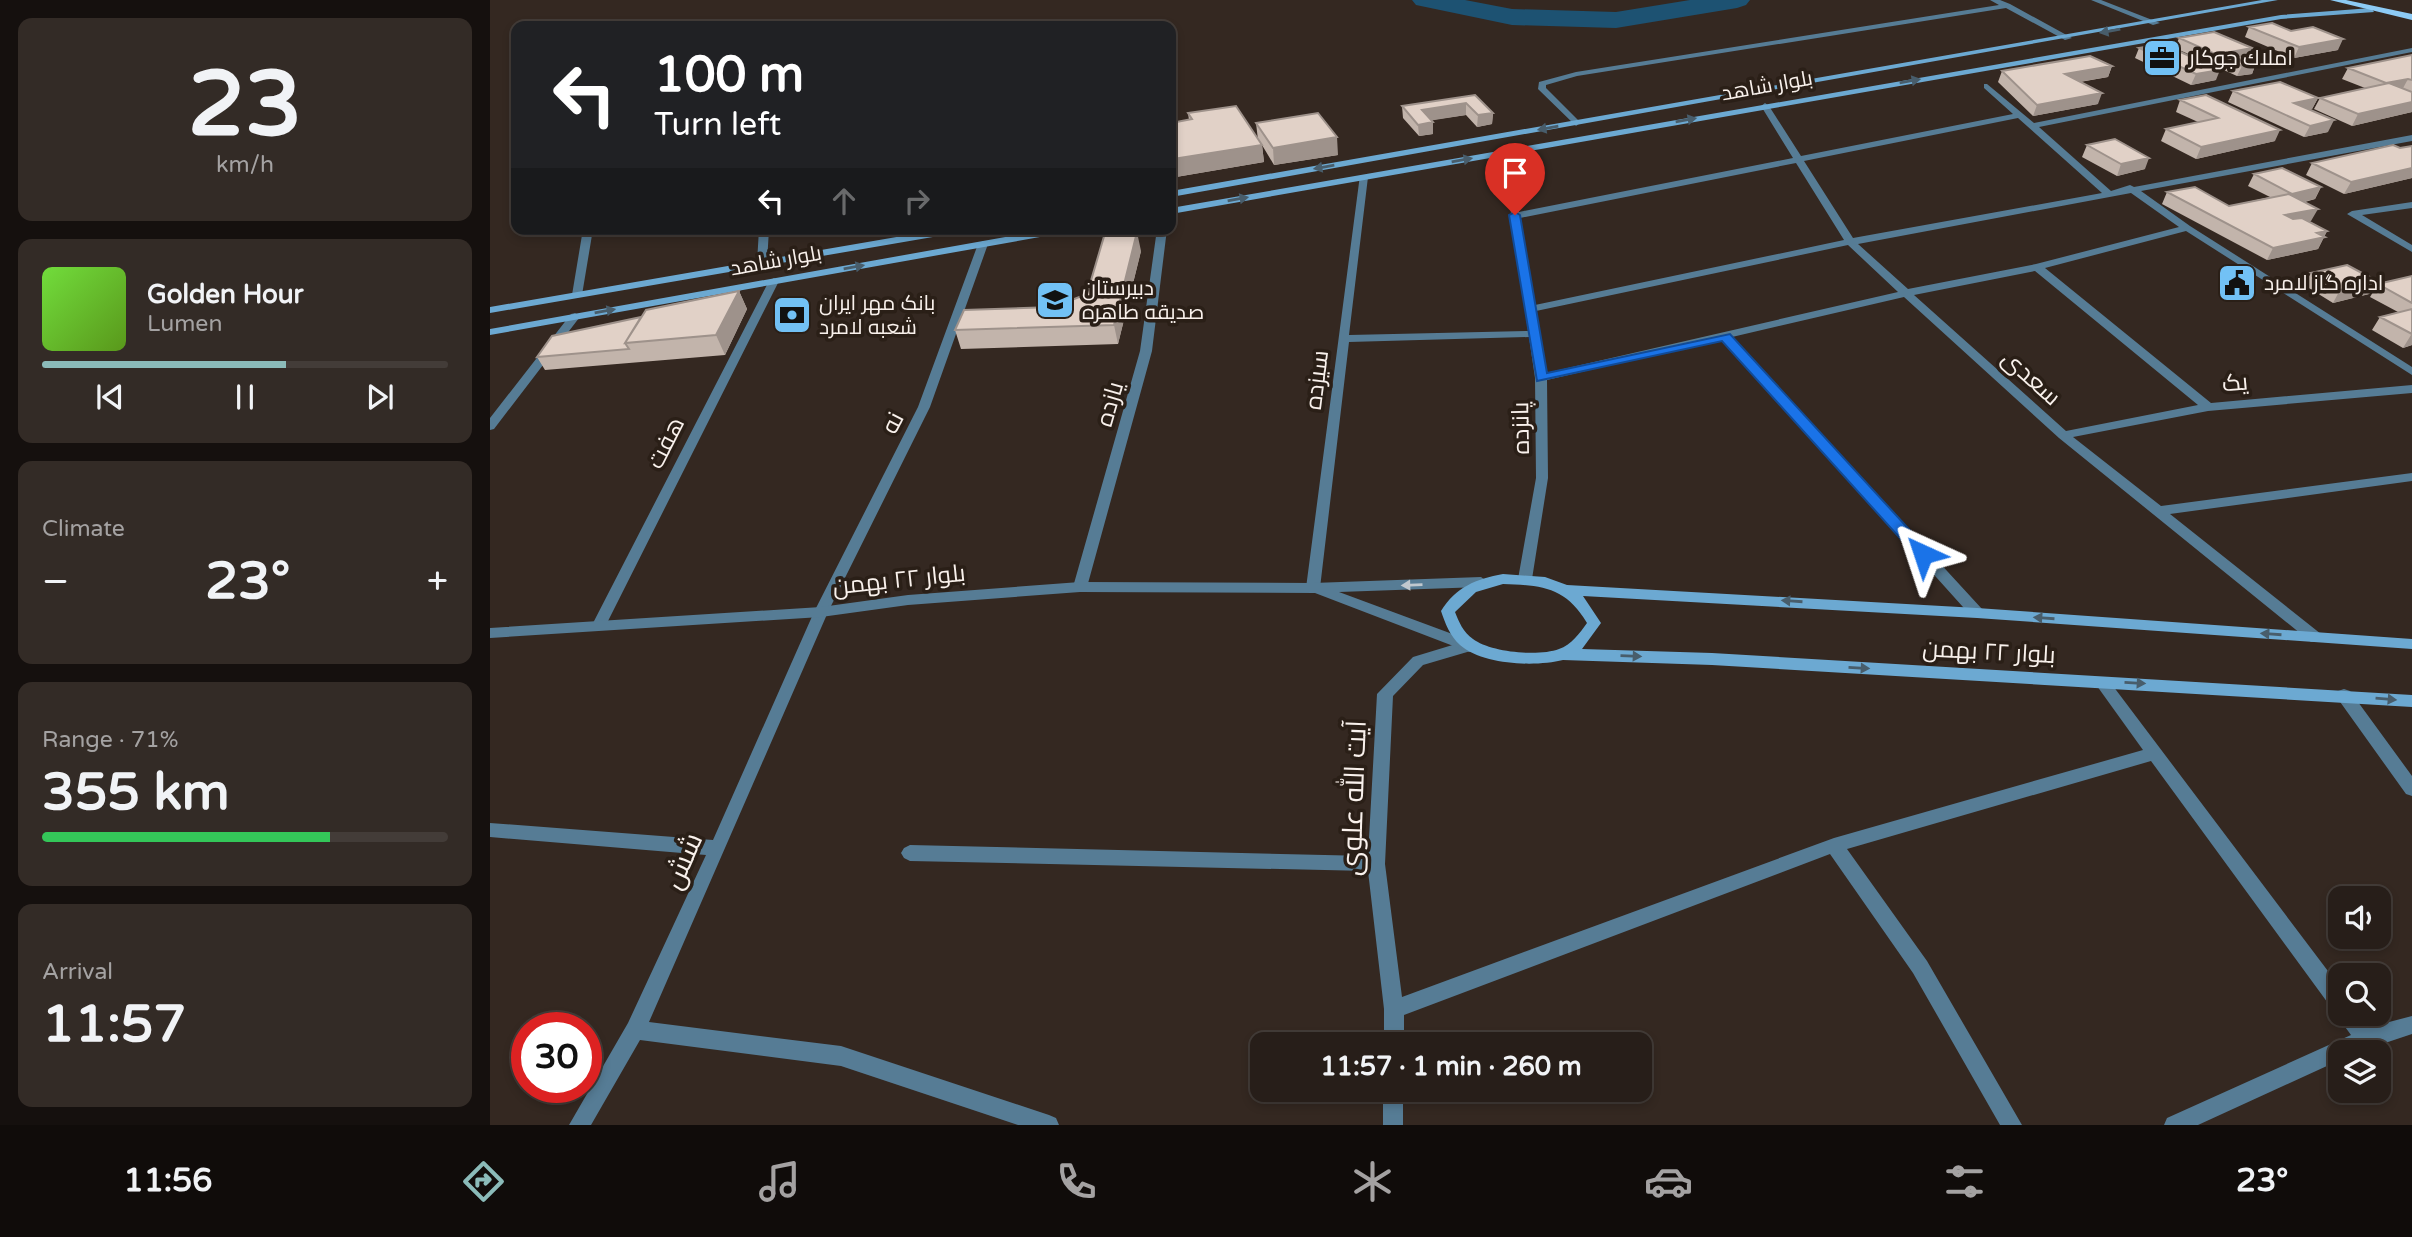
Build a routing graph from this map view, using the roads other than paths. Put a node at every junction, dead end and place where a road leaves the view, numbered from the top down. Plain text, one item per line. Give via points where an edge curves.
1 (1994, 0) edge
2 (2095, 0) edge
3 (2274, 0) edge
4 (2334, 0) edge
5 (2007, 6) junction
6 (2371, 10) junction
7 (2203, 15) junction
8 (2412, 17) edge
9 (2156, 23) junction
10 (2229, 26) junction
11 (2067, 38) junction
12 (2412, 50) edge
13 (1987, 86) dead end
14 (1765, 106) junction
15 (2020, 116) junction
16 (1576, 123) junction
17 (2032, 126) junction
18 (2412, 138) edge
19 (1409, 152) junction
20 (1505, 153) junction
21 (1798, 159) junction
22 (1423, 167) junction
23 (1363, 177) junction
24 (2130, 188) junction
25 (2107, 192) junction
26 (1176, 193) edge
27 (2412, 205) edge
28 (1176, 210) edge
29 (1515, 215) junction
30 (2187, 228) junction
31 (587, 235) edge
32 (764, 235) edge
33 (908, 235) edge
34 (1034, 235) edge
35 (1161, 235) edge
36 (1850, 242) junction
37 (983, 244) junction
38 (2412, 249) edge
39 (762, 263) junction
40 (2037, 267) junction
41 (694, 275) junction
42 (774, 281) junction
43 (1906, 293) junction
44 (577, 295) junction
45 (693, 296) junction
46 (1530, 309) junction
47 (490, 310) edge
48 (575, 316) junction
49 (490, 332) edge
50 (1534, 334) junction
51 (1725, 336) junction
52 (1344, 339) junction
53 (2412, 372) edge
54 (1541, 379) junction
55 (2412, 389) edge
56 (2208, 407) junction
57 (490, 426) edge
58 (2063, 435) junction
59 (2412, 477) edge
60 (2159, 512) junction
61 (1525, 579) junction
62 (1480, 582) junction
63 (1080, 587) junction
64 (1313, 589) junction
65 (1567, 590) junction
66 (821, 612) junction
67 (1977, 613) junction
68 (599, 625) junction
69 (490, 633) edge
70 (2316, 638) junction
71 (2412, 644) edge
72 (1469, 646) junction
73 (1563, 654) junction
74 (2102, 682) junction
75 (2344, 695) junction
76 (2412, 701) edge
77 (2155, 752) junction
78 (2412, 789) edge
79 (490, 830) edge
80 (1834, 845) junction
81 (719, 848) junction
82 (910, 853) dead end
83 (1376, 864) junction
84 (2328, 987) edge
85 (1394, 1009) junction
86 (2357, 1026) edge
87 (2412, 1026) edge
88 (635, 1030) junction
89 (1394, 1032) edge
90 (2366, 1038) junction
91 (1393, 1102) edge
92 (579, 1125) edge
93 (1049, 1125) edge
94 (1393, 1125) edge
95 (2011, 1125) edge
96 (2174, 1125) edge

1 - 5 street
2 - 9 street
3 - 7 main road, بلوار شاهد
4 - 6 main road
5 - 11 street
5 - 16 street via 1603,70 1542,84
6 - 8 main road
6 - 10 main road, بلوار شاهد via 2314,12
7 - 9 main road, بلوار شاهد
7 - 10 main road
9 -> 11 main road, بلوار شاهد
14 -> 10 main road, بلوار شاهد
11 - 16 main road, بلوار شاهد
12 - 17 street
13 - 15 street
20 -> 14 main road, بلوار شاهد
14 - 21 street, سعدی
15 - 17 street
15 - 21 street
16 -> 19 main road, بلوار شاهد
17 - 25 street
18 - 24 street
19 - 22 main road
19 -> 26 main road, بلوار شاهد
22 -> 20 main road, بلوار شاهد
20 - 29 street, پانزده
21 - 29 street
21 - 36 street, سعدی
22 - 23 main road, بلوار شاهد
28 -> 23 main road, بلوار شاهد
23 - 52 street, سیزده
24 - 25 street
24 - 30 street
25 - 36 street
27 - 38 street via 2352,214
29 - 46 street, پانزده
30 - 40 street
30 - 53 street
31 - 44 street
32 - 39 street
33 - 39 main road, بلوار شاهد
34 - 37 main road, بلوار شاهد
35 - 63 street, یازده via 1146,351
36 - 43 street, سعدی
36 - 46 street
42 -> 37 main road, بلوار شاهد
37 - 66 street, نه via 924,407
39 - 41 main road, بلوار شاهد
40 - 43 street
40 - 56 street
41 - 44 main road, بلوار شاهد
41 - 45 main road
42 - 45 main road, بلوار شاهد
42 - 68 street, هفت
43 - 51 street
43 - 58 street, سعدی
44 - 47 main road, بلوار شاهد
48 -> 45 main road, بلوار شاهد
46 - 50 street, پانزده
48 - 49 main road, بلوار شاهد
48 - 57 street
50 - 52 street
50 - 54 street, پانزده
51 - 54 street
51 - 67 street
52 - 64 street, سیزده
54 - 61 street, پانزده via 1542,478
55 - 56 street, یک
56 - 58 street, یک
58 - 60 street, سعدی
59 - 60 street
60 - 70 street, سعدی
61 - 62 main road, بلوار ۲۲ بهمن
61 - 65 main road, بلوار ۲۲ بهمن
62 -> 64 street, بلوار ۲۲ بهمن
62 - 72 main road via 1461,593 1448,611 1454,630
63 - 64 street, بلوار ۲۲ بهمن
63 - 66 street, بلوار ۲۲ بهمن via 908,600
64 - 72 street, بلوار ۲۲ بهمن
67 -> 65 main road, بلوار ۲۲ بهمن
65 - 73 main road via 1585,604 1594,624 1583,641
66 - 68 street, بلوار ۲۲ بهمن
66 - 81 street, شش
70 -> 67 main road, بلوار ۲۲ بهمن
68 - 69 street, بلوار ۲۲ بهمن
70 - 71 main road, بلوار ۲۲ بهمن
72 - 73 main road, بلوار ۲۲ بهمن via 1516,657
72 - 83 street, آیت الله علوی via 1418,661 1385,694
73 -> 74 main road, بلوار ۲۲ بهمن
74 -> 75 main road, بلوار ۲۲ بهمن
74 - 77 street
75 -> 76 main road, بلوار ۲۲ بهمن
75 - 78 street
77 - 80 street
77 - 84 street
79 - 81 street
80 - 85 street
80 - 95 street via 1920,967
81 - 88 street, شش
82 - 83 street
83 - 85 street, آیت الله علوی
85 - 89 street, آیت الله علوی
86 - 90 street
87 - 90 street
88 - 92 street, شش
88 - 93 street via 841,1056
90 - 96 street
91 - 94 street

